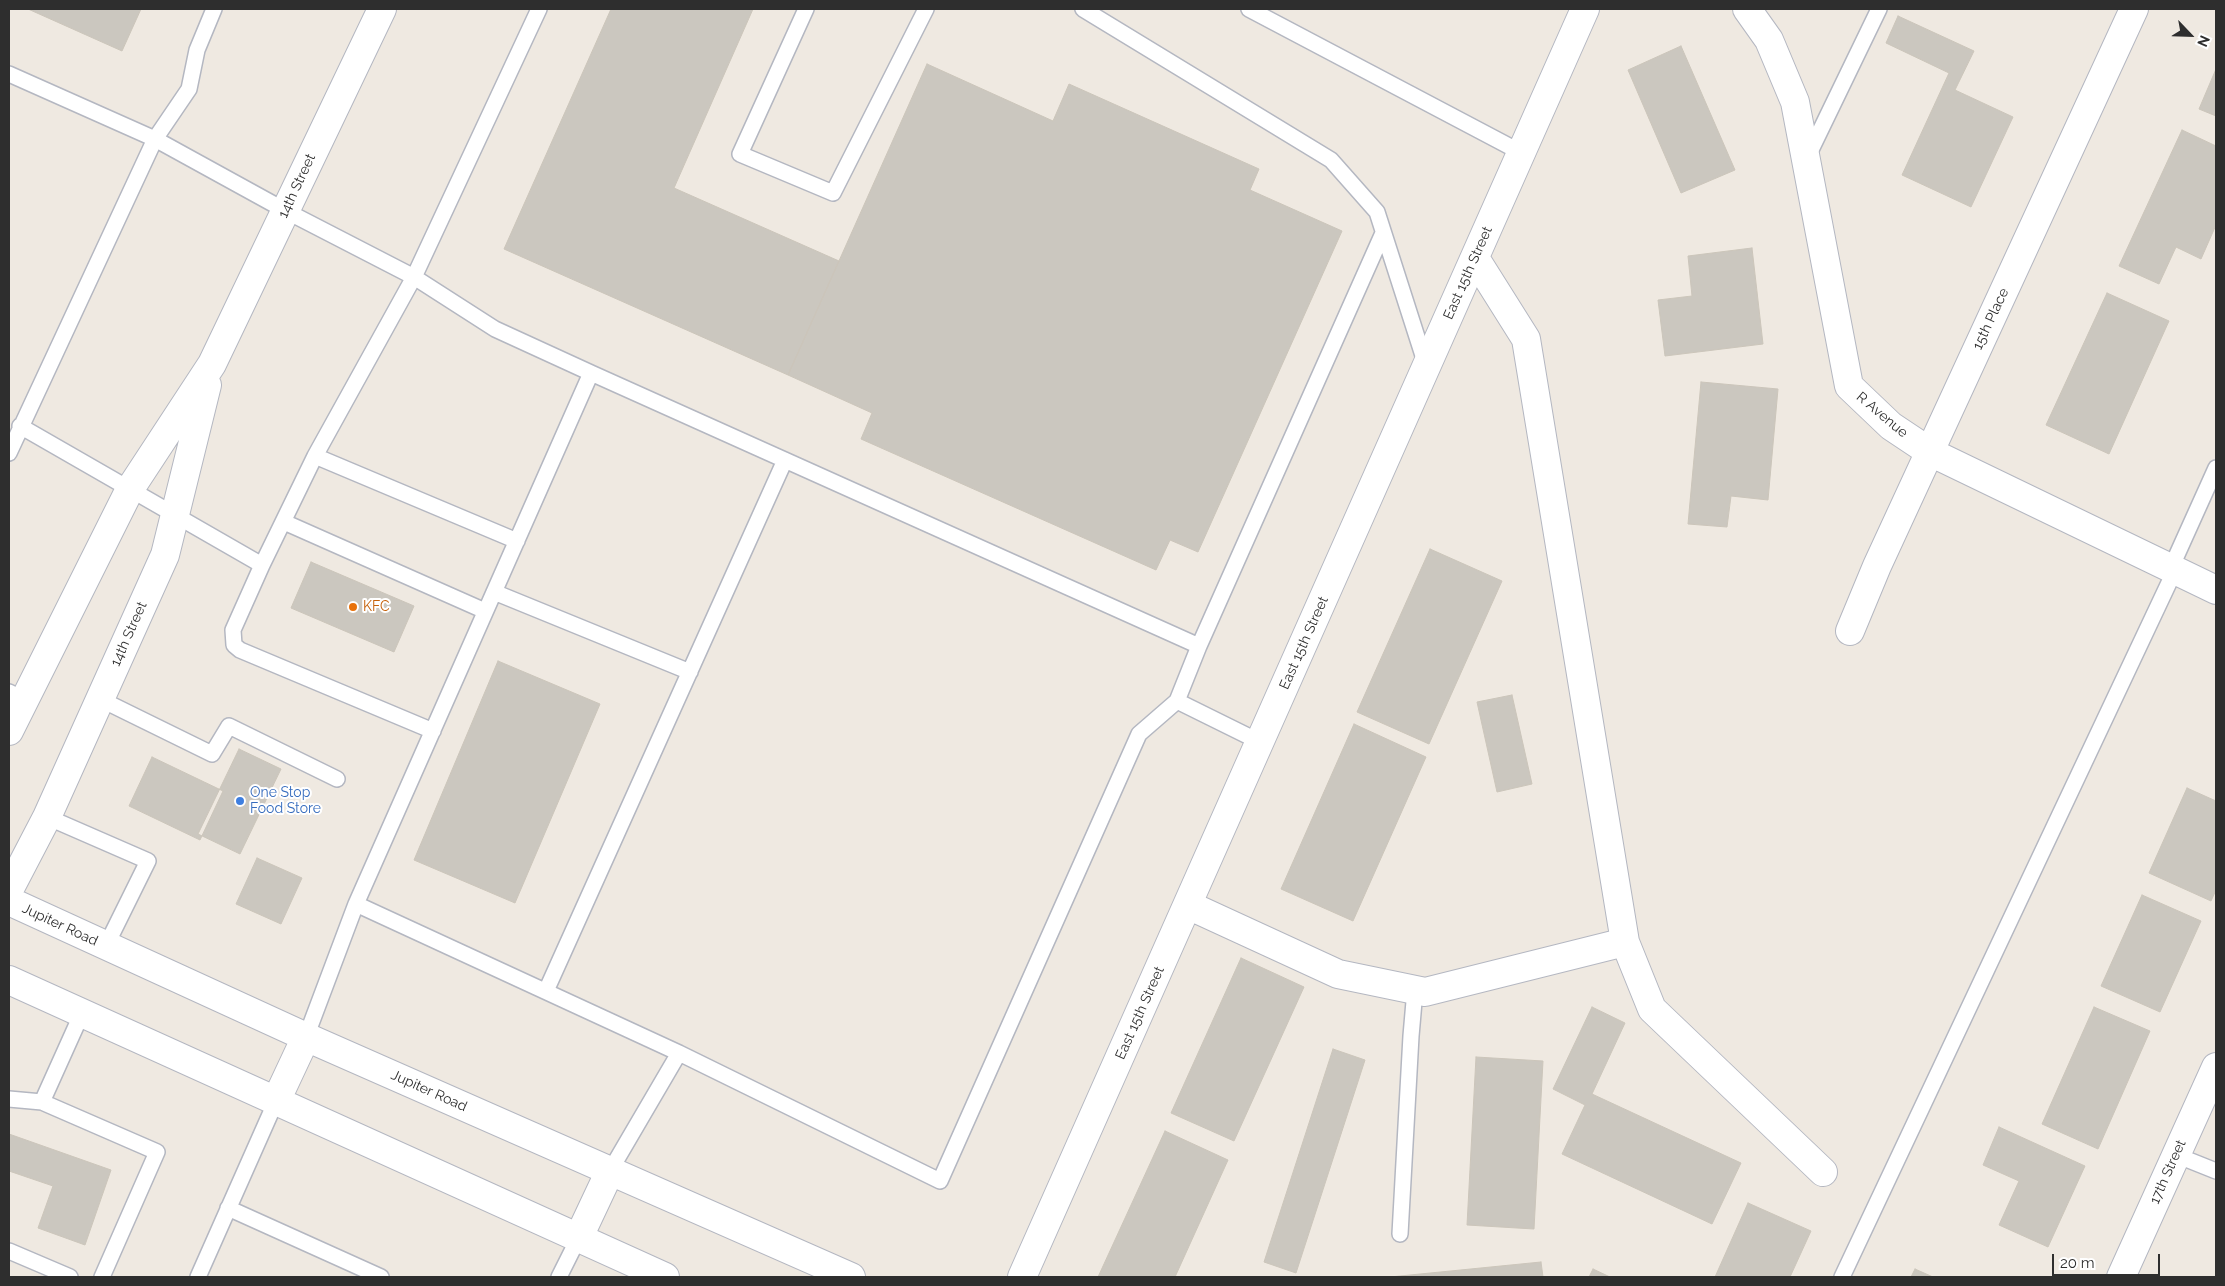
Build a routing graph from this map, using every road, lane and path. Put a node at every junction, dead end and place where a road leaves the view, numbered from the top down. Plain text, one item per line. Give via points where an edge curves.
1 (214, 9) edge
2 (382, 9) edge
3 (539, 9) edge
4 (806, 9) edge
5 (926, 9) edge
6 (1083, 9) edge
7 (1249, 9) edge
8 (1586, 9) edge
9 (1747, 9) edge
10 (1879, 9) edge
11 (2134, 9) edge
12 (9, 74) edge
13 (155, 139) junction
14 (1522, 153) junction
15 (1806, 159) junction
16 (286, 211) junction
17 (1383, 233) junction
18 (1475, 258) junction
19 (414, 277) junction
20 (212, 364) junction
21 (1427, 366) junction
22 (591, 373) junction
23 (20, 426) junction
24 (1930, 452) junction
25 (9, 453) edge
26 (315, 456) junction
27 (785, 460) junction
28 (2216, 468) edge
29 (130, 490) junction
30 (176, 515) junction
31 (284, 522) junction
32 (516, 541) junction
33 (262, 565) junction
34 (2173, 569) junction
35 (2216, 590) edge
36 (494, 592) junction
37 (486, 611) junction
38 (1850, 631) dead end
39 (1199, 646) junction
40 (690, 672) junction
41 (17, 696) edge
42 (100, 699) junction
43 (1177, 701) junction
44 (9, 731) edge
45 (432, 731) junction
46 (1260, 742) junction
47 (337, 779) dead end
48 (47, 817) junction
49 (9, 890) edge
50 (9, 901) edge
51 (356, 904) junction
52 (1188, 905) junction
53 (1626, 942) junction
54 (106, 946) junction
55 (9, 980) edge
56 (1415, 990) junction
57 (546, 991) junction
58 (82, 1013) junction
59 (306, 1037) junction
60 (679, 1053) junction
61 (2216, 1067) edge
62 (9, 1099) edge
63 (276, 1101) junction
64 (42, 1102) junction
65 (2176, 1155) junction
66 (610, 1171) junction
67 (2216, 1171) edge
68 (1823, 1172) dead end
69 (228, 1208) junction
70 (1400, 1234) dead end
71 (578, 1239) junction
72 (9, 1252) edge
73 (70, 1277) edge
74 (102, 1277) edge
75 (198, 1277) edge
76 (381, 1277) edge
77 (559, 1277) edge
78 (665, 1277) edge
79 (851, 1277) edge
80 (1022, 1277) edge
81 (1842, 1277) edge
82 (2121, 1277) edge

1 - 13 lane via 197,50 188,89
2 - 16 street, 14th Street
3 - 19 lane
4 - 5 lane via 740,154 833,193
6 - 17 lane via 1331,160 1378,212
7 - 14 lane
8 - 14 street, East 15th Street
9 - 15 street, R Avenue via 1769,40 1796,102
10 - 15 lane
11 - 24 street, 15th Place
12 - 13 lane
13 - 16 lane
13 - 23 lane
14 - 18 street, East 15th Street
15 - 24 street, R Avenue via 1849,386 1892,426
16 - 19 lane
16 - 20 street, 14th Street
17 - 21 lane
17 - 39 lane
18 - 21 street, East 15th Street
18 - 53 street via 1526,339
19 - 22 lane via 495,329
19 - 26 lane
20 - 29 street, 14th Street
20 - 30 street, 14th Street
21 - 46 street, East 15th Street
22 - 27 lane
22 - 32 lane
23 - 25 lane
23 - 29 lane
24 - 34 street, R Avenue
24 - 38 street, 15th Place
26 - 31 lane
26 - 32 lane
27 - 39 lane
27 - 40 lane
28 - 34 lane
29 - 30 lane
29 - 41 street, 14th Street
30 - 33 lane
30 - 42 street, 14th Street via 165,555
31 - 33 lane
31 - 37 lane
32 - 36 lane
33 - 45 lane via 233,630 234,645
34 - 35 street, R Avenue
34 - 81 lane
36 - 37 lane
36 - 40 lane
37 - 45 lane
39 - 43 lane
40 - 57 lane
41 - 44 street, 14th Street
42 - 47 lane via 212,754 229,726
42 - 48 street, 14th Street
43 - 46 lane
43 - 60 lane via 1139,734 940,1181
45 - 51 lane
46 - 52 street, East 15th Street
48 - 49 street, 14th Street
48 - 54 lane via 148,860
50 - 54 street, Jupiter Road
51 - 57 lane
51 - 59 lane
52 - 56 street via 1338,974
52 - 80 street, East 15th Street
53 - 56 street via 1425,992
53 - 68 street via 1652,1009
54 - 59 street, Jupiter Road
55 - 58 street
56 - 70 lane
57 - 60 lane
58 - 63 street
58 - 64 lane
59 - 63 street
59 - 66 street, Jupiter Road
60 - 66 lane
61 - 65 street, 17th Street
62 - 64 lane
63 - 69 lane
63 - 71 street
64 - 74 lane via 157,1152
65 - 67 lane
65 - 82 street, 17th Street
66 - 71 street
66 - 79 street, Jupiter Road
69 - 75 lane
69 - 76 lane
71 - 77 lane
71 - 78 street
72 - 73 lane

